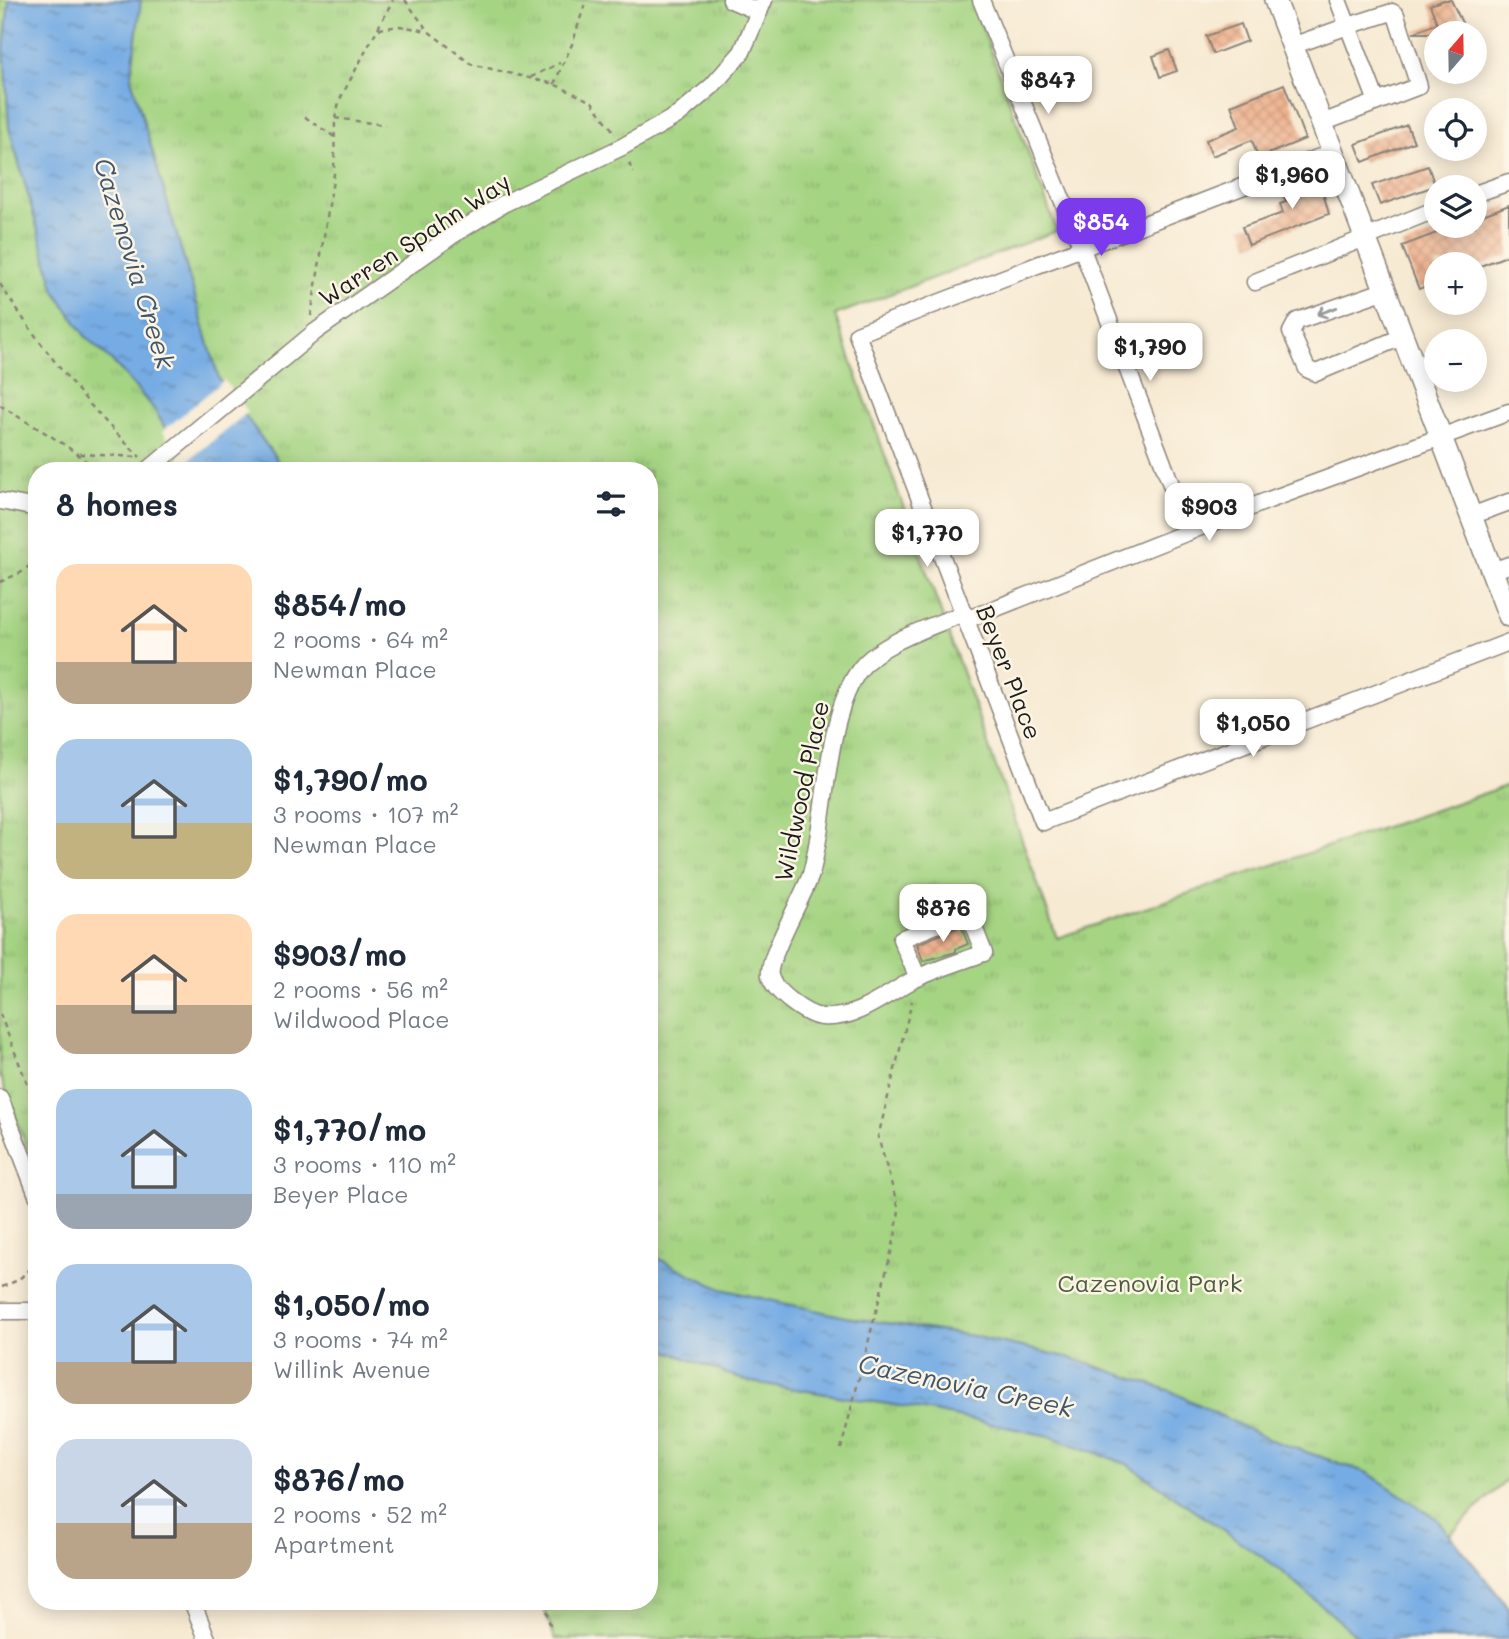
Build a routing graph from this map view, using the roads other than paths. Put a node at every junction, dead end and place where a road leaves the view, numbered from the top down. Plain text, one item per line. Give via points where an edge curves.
1 (731, 0) edge
2 (981, 0) edge
3 (1275, 0) edge
4 (1338, 0) edge
5 (761, 6) edge
6 (1348, 26) junction
7 (1292, 46) junction
8 (1377, 102) junction
9 (1322, 123) junction
10 (1333, 152) junction
11 (1509, 182) edge
12 (1487, 190) edge
13 (1424, 214) edge
14 (1365, 236) junction
15 (1081, 246) junction
16 (1255, 282) dead end
17 (1386, 290) junction
18 (1404, 337) junction
19 (1509, 412) edge
20 (1441, 437) junction
21 (159, 462) edge
22 (0, 501) edge
23 (1509, 502) edge
24 (28, 506) edge
25 (1471, 516) junction
26 (1189, 532) junction
27 (1501, 568) edge
28 (1509, 616) edge
29 (965, 617) junction
30 (1509, 642) edge
31 (918, 978) junction
32 (0, 1098) edge
33 (28, 1171) edge
34 (0, 1311) edge
35 (28, 1311) edge
36 (195, 1610) edge
37 (206, 1639) edge

1 - 5 street
2 - 15 street
3 - 7 main road
4 - 6 street
5 - 21 street, Warren Spahn Way via 741,52 712,86 678,115 463,229 319,329
6 - 7 street
6 - 8 street
6 - 8 street via 1392,12 1396,15 1420,82
7 - 9 main road
8 - 9 street
9 - 10 main road
10 - 14 main road
10 - 15 street
11 - 12 street
13 - 14 street
14 - 16 street
14 - 17 main road
15 - 26 street
15 - 29 street, Beyer Place via 858,334
17 - 18 main road
17 -> 18 street via 1292,326 1291,332 1307,369 1316,373
18 - 20 main road
19 - 20 street, Wildwood Place
20 - 25 main road
20 - 26 street, Wildwood Place
22 - 24 street
23 - 25 street
25 - 27 main road
26 - 29 street, Wildwood Place
27 - 28 main road
29 - 30 street, Beyer Place via 1043,822
29 - 31 street, Wildwood Place via 895,643 862,667 845,694 810,877 772,953 770,976 785,999 820,1017 855,1014
31 - 31 street via 984,953 968,912 901,939
32 - 33 street
34 - 35 street
36 - 37 street

